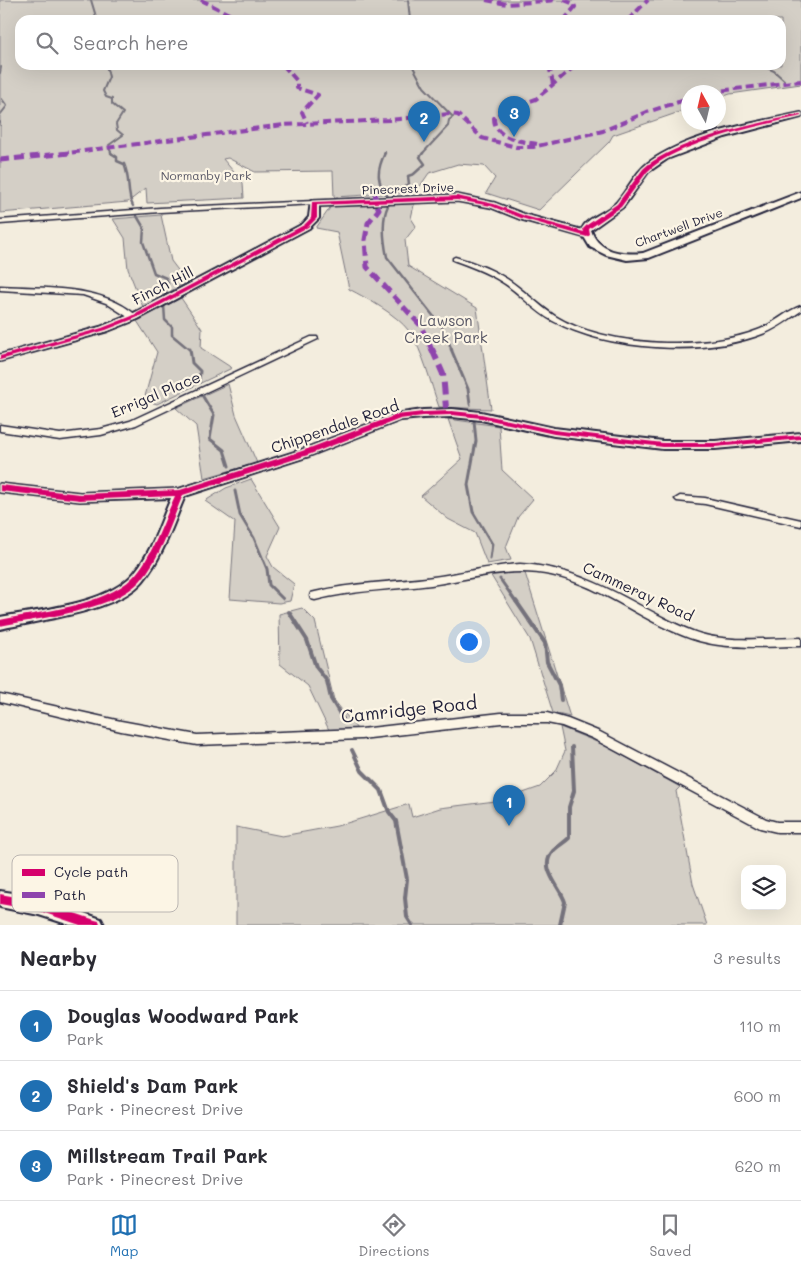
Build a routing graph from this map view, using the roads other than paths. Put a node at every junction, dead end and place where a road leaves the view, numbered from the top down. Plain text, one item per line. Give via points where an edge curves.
1 (801, 115) edge
2 (801, 195) edge
3 (314, 203) junction
4 (0, 222) edge
5 (587, 236) junction
6 (455, 259) dead end
7 (0, 288) edge
8 (801, 308) edge
9 (134, 317) junction
10 (314, 339) dead end
11 (0, 358) edge
12 (0, 428) edge
13 (801, 437) edge
14 (0, 488) edge
15 (180, 493) junction
16 (680, 499) dead end
17 (801, 523) edge
18 (316, 596) dead end
19 (0, 622) edge
20 (801, 642) edge
21 (0, 698) edge
22 (801, 827) edge
23 (57, 912) edge
24 (95, 925) edge

1 - 5 street via 768,122 665,156 648,168 614,210 586,229
2 - 5 street, Chartwell Drive via 645,256 614,255 602,250
3 - 4 street, Pinecrest Drive
3 - 5 street, Pinecrest Drive via 456,198
3 - 9 street, Finch Hill via 314,218 306,226
6 - 8 street via 504,280 555,319 607,338 675,344 735,340 773,327
7 - 9 street via 84,293 109,300
9 - 11 street, Finch Hill via 104,329
10 - 12 street, Errigal Place via 150,415 101,432 60,437
13 - 15 street, Chippendale Road via 715,445 664,445 554,432 481,416 452,413 399,416 305,453
14 - 15 street, Chippendale Road via 80,496
15 - 19 street via 148,563 128,589 91,603
16 - 17 street via 705,501
18 - 20 street, Cammeray Road via 338,590 522,567 551,571 582,581 701,637 741,643
21 - 22 street, Camridge Road via 197,740 361,734 500,718 547,718 596,735 757,820 777,827
23 - 24 street

